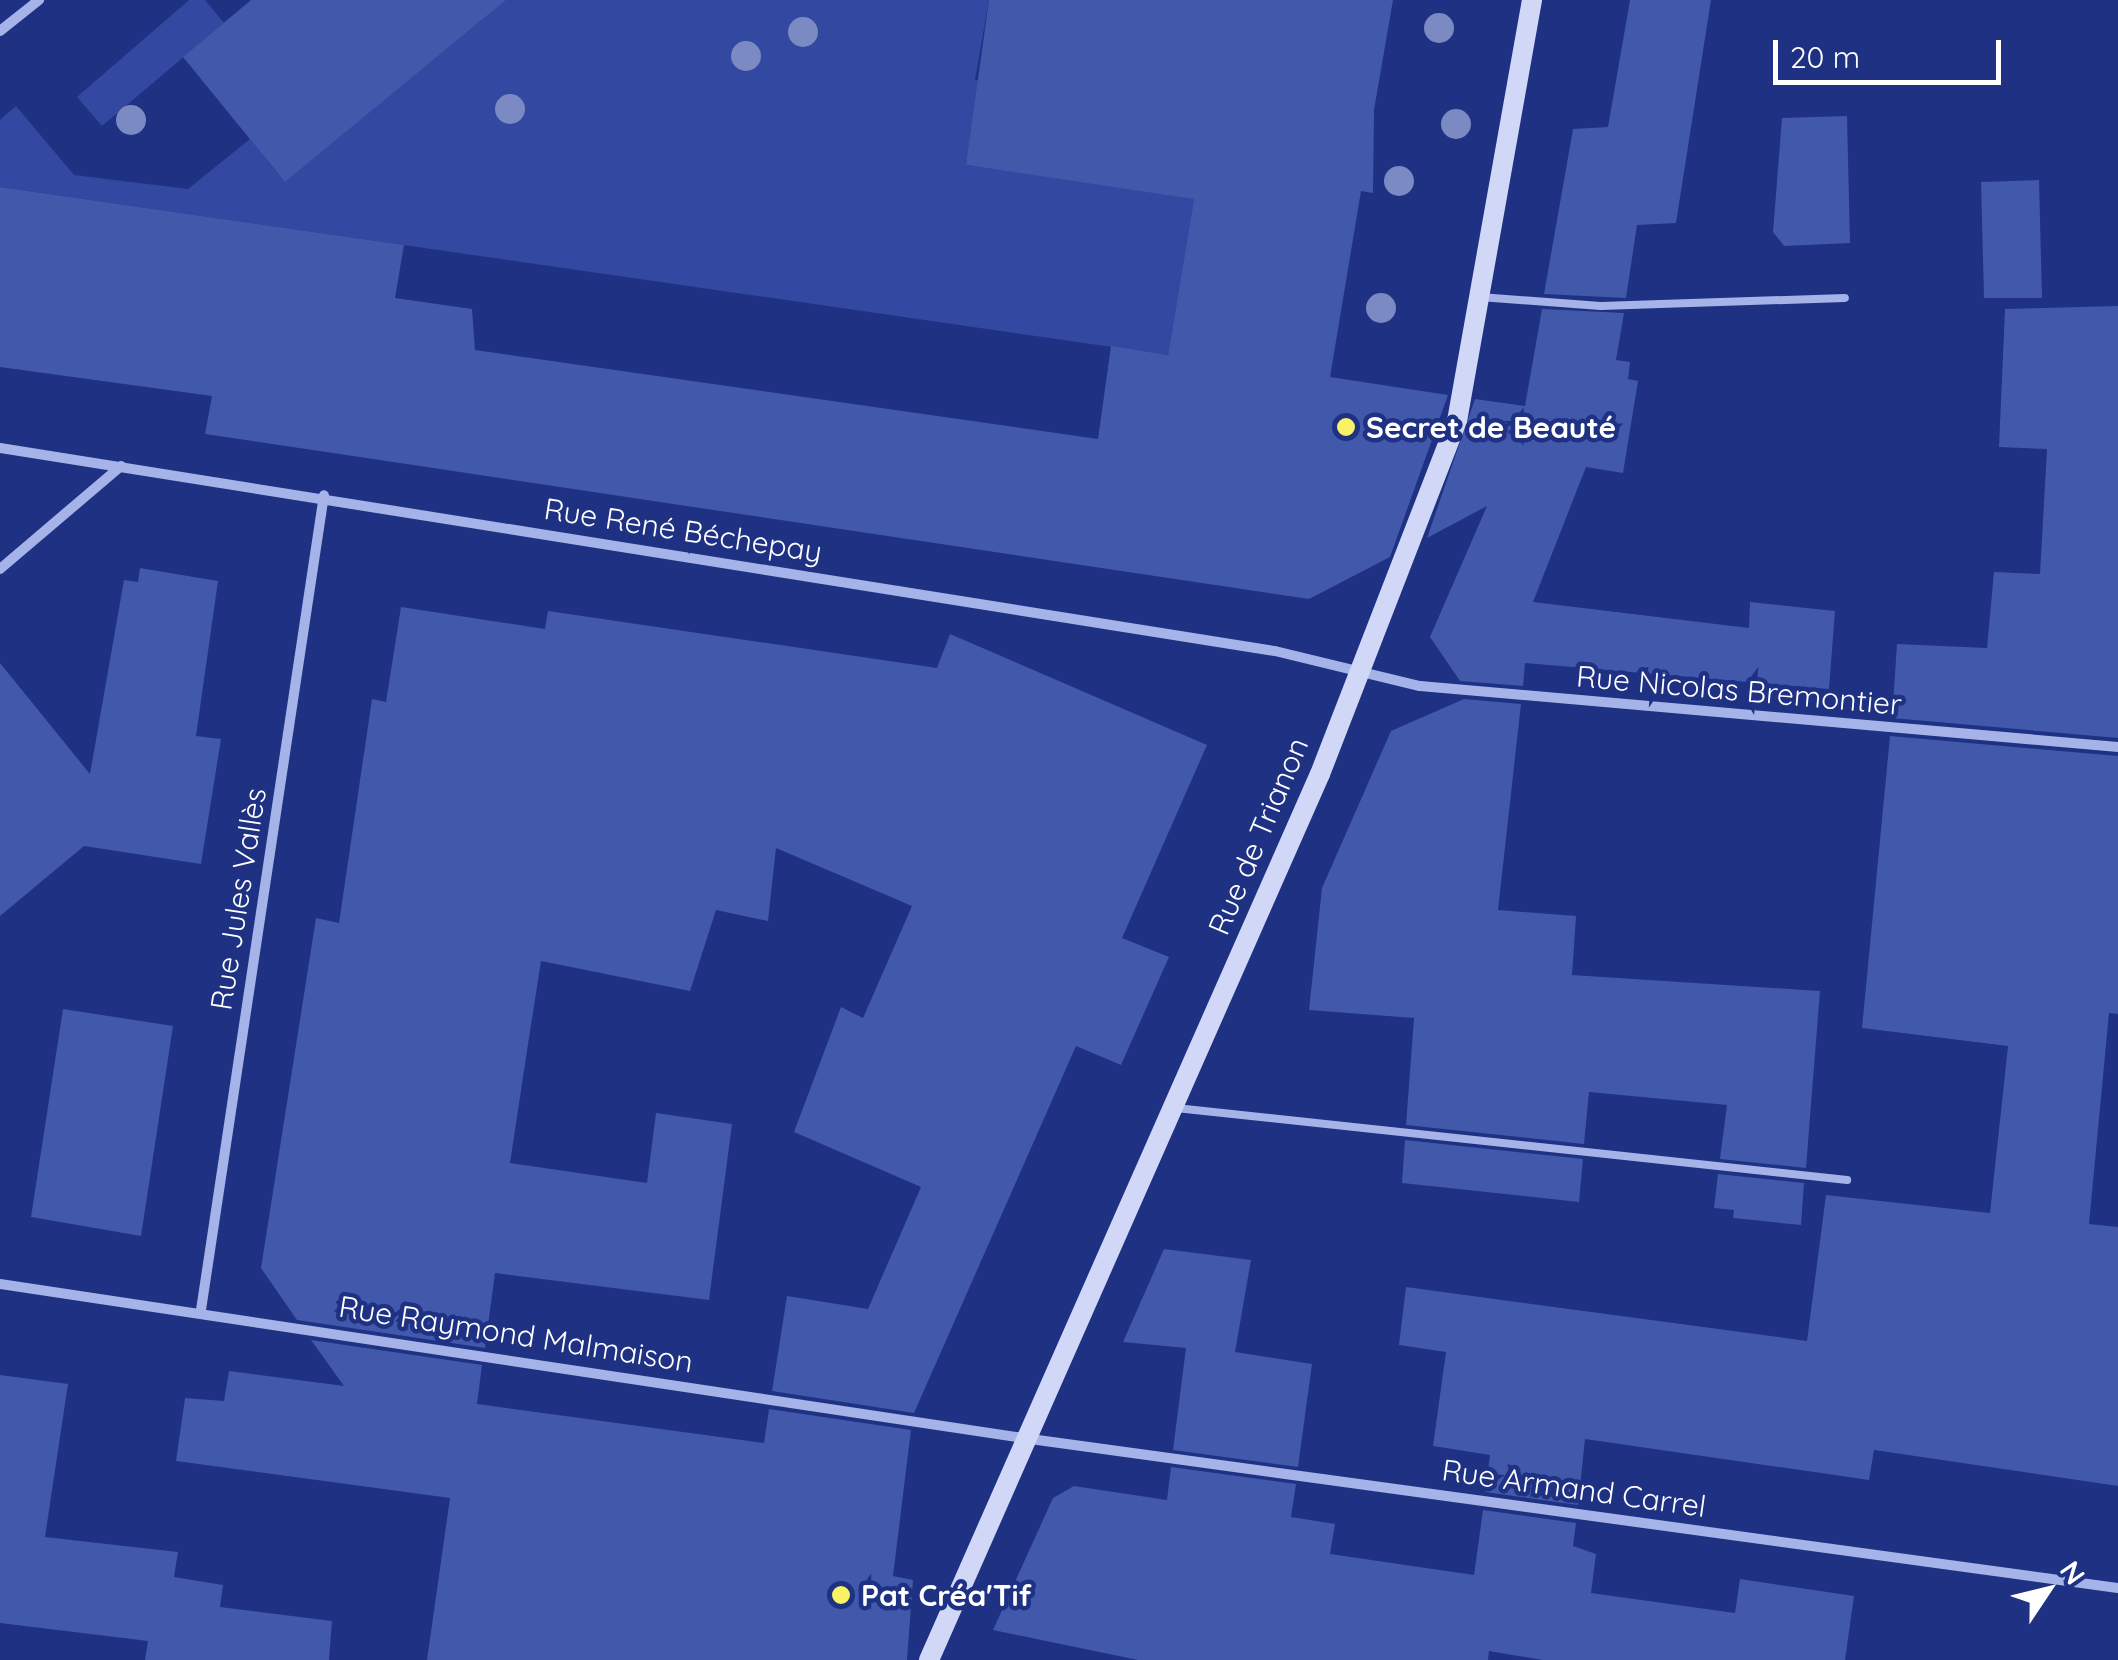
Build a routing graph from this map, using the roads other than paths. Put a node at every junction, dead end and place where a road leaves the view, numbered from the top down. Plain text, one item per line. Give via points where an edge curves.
1 (39, 0) edge
2 (1532, 0) edge
3 (0, 31) edge
4 (1480, 297) junction
5 (1845, 298) dead end
6 (0, 448) edge
7 (122, 466) junction
8 (324, 495) junction
9 (0, 569) edge
10 (1356, 676) junction
11 (2118, 747) edge
12 (1171, 1108) junction
13 (1847, 1180) dead end
14 (0, 1284) edge
15 (201, 1310) junction
16 (1024, 1438) junction
17 (2118, 1588) edge
18 (928, 1660) edge

1 - 3 street
2 - 4 street, Rue de Trianon
4 - 5 lane via 1601,306
4 - 10 street, Rue de Trianon via 1457,421
6 - 7 street, Rue René Béchepay
7 - 8 street, Rue René Béchepay
7 - 9 street
8 - 10 street, Rue René Béchepay via 1275,651
8 - 15 street, Rue Jules Vallès
10 - 11 street, Rue Nicolas Bremontier
10 - 12 street, Rue de Trianon
12 - 13 lane
12 - 16 street, Rue de Trianon
14 - 15 street, Rue Raymond Malmaison
15 - 16 street, Rue Raymond Malmaison
16 - 17 street, Rue Armand Carrel
16 - 18 street, Rue de Trianon via 978,1562

